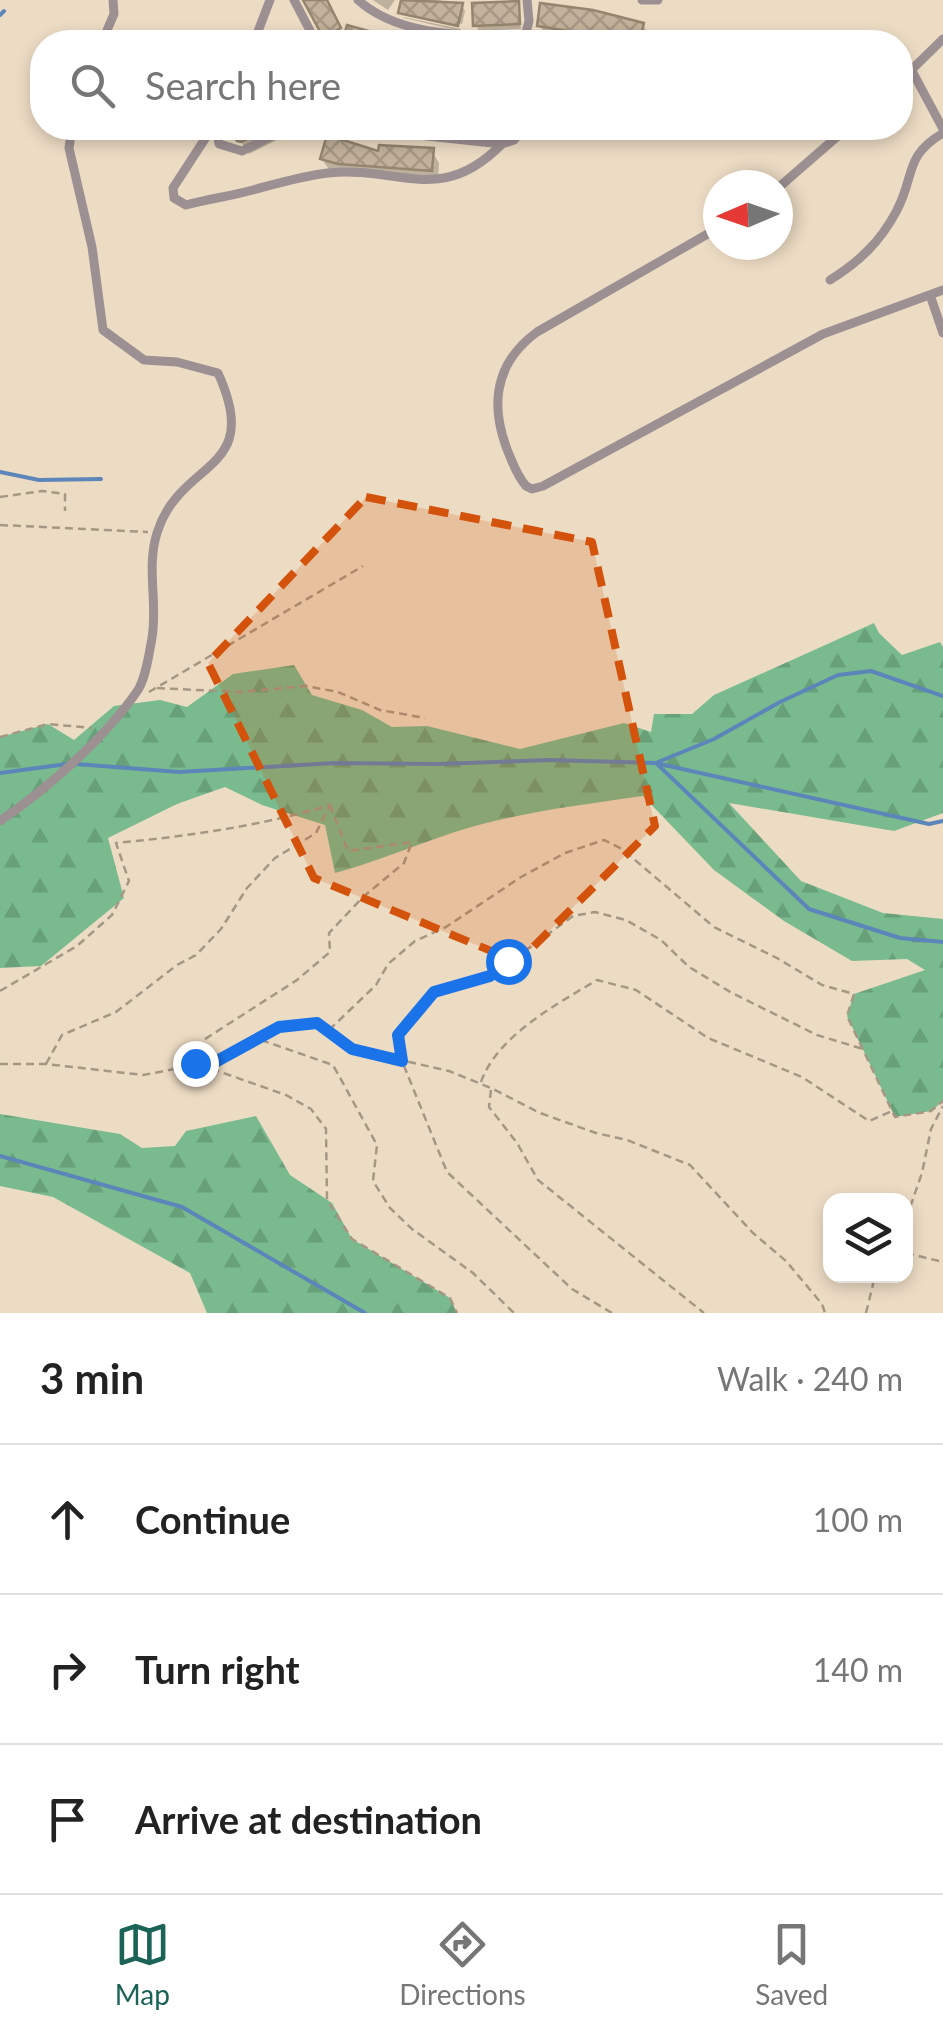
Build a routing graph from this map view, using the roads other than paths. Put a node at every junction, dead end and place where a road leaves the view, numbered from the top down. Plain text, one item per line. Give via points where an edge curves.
1 (113, 0) edge
2 (270, 0) edge
3 (294, 0) edge
4 (358, 0) edge
5 (527, 0) edge
6 (642, 0) edge
7 (658, 0) edge
8 (107, 30) edge
9 (259, 30) edge
10 (310, 30) edge
11 (436, 30) edge
12 (527, 30) edge
13 (943, 39) edge
14 (913, 70) edge
15 (913, 73) edge
16 (943, 130) edge
17 (70, 140) edge
18 (206, 140) edge
19 (218, 140) edge
20 (264, 140) edge
21 (464, 140) edge
22 (514, 140) edge
23 (833, 140) edge
24 (502, 144) junction
25 (793, 175) edge
26 (703, 237) edge
27 (830, 280) dead end
28 (943, 290) edge
29 (930, 295) junction
30 (943, 333) edge
31 (0, 821) edge

1 - 8 street
2 - 9 street
3 - 10 street
4 - 11 street via 392,22
5 - 12 street
6 - 7 street
13 - 14 street
15 - 16 street
16 - 27 street via 915,156 880,238
17 - 31 street via 103,330 144,360 218,372 231,401 232,436 211,468 178,493 157,532 153,636 140,686 57,776
18 - 24 street via 173,188 174,198 186,205 336,172 432,182 475,166
19 - 20 street via 242,151
21 - 24 street
22 - 24 street
23 - 25 street
26 - 29 street via 537,332 517,351 502,378 497,412 501,436 526,486 543,486 824,334
28 - 29 street
29 - 30 street

